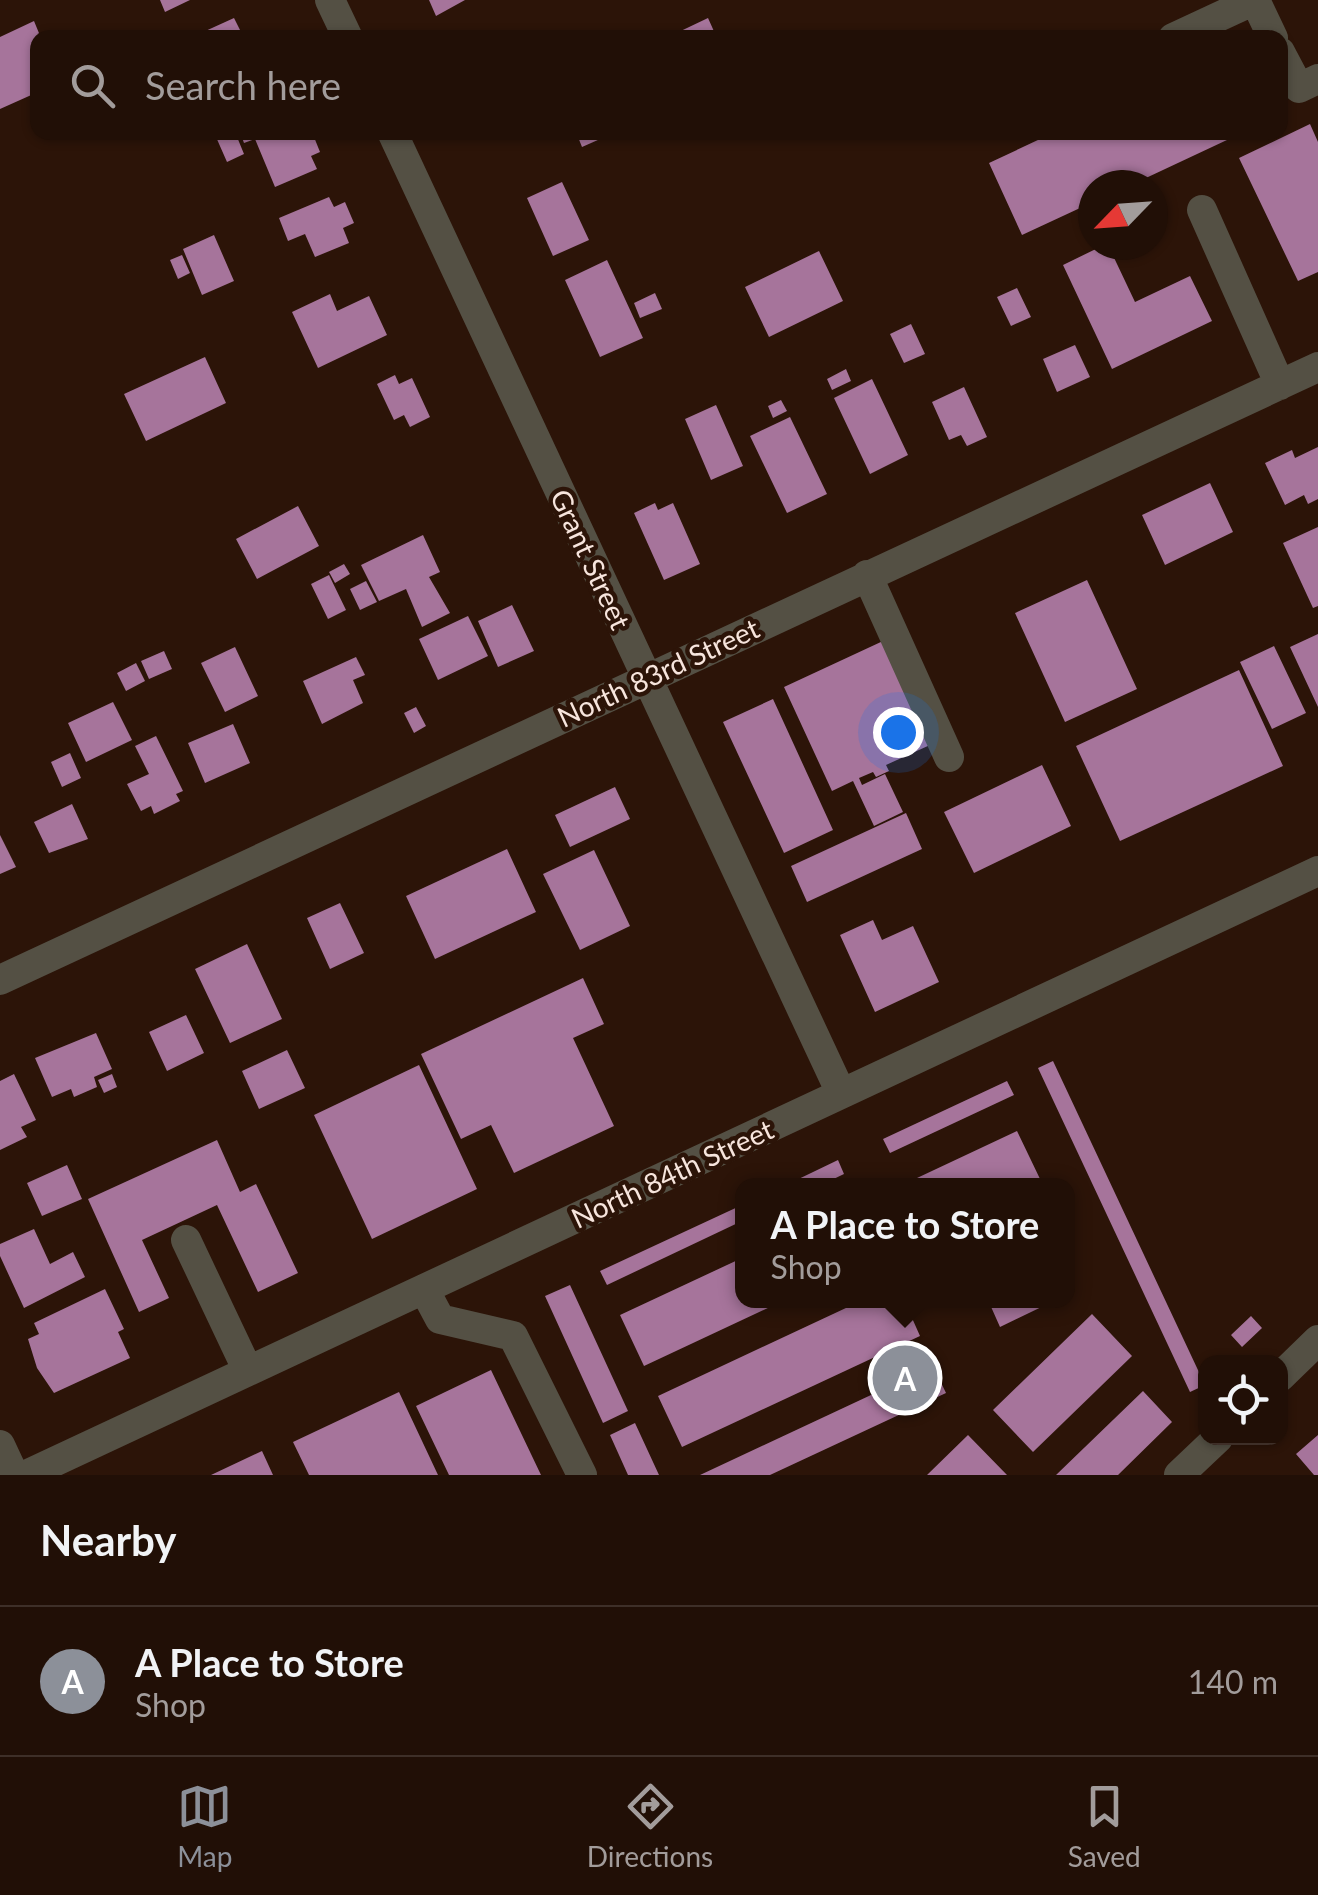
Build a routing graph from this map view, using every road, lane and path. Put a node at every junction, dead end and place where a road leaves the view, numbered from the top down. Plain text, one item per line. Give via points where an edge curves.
1 (330, 0) edge
2 (344, 30) edge
3 (1190, 30) edge
4 (1270, 30) edge
5 (1288, 67) edge
6 (1318, 79) edge
7 (396, 140) edge
8 (1202, 210) dead end
9 (1318, 368) edge
10 (1280, 384) junction
11 (867, 575) junction
12 (646, 677) junction
13 (949, 757) dead end
14 (1318, 871) edge
15 (0, 980) edge
16 (841, 1094) junction
17 (186, 1240) dead end
18 (424, 1288) junction
19 (1318, 1340) edge
20 (1288, 1368) edge
21 (248, 1371) junction
22 (0, 1445) edge
23 (1211, 1445) edge
24 (14, 1475) edge
25 (26, 1475) edge
26 (582, 1475) edge
27 (1179, 1475) edge

1 - 2 street
3 - 4 street via 1254,0
5 - 6 street via 1299,88
7 - 12 street, Grant Street
8 - 10 street
9 - 10 street, North 83rd Street
10 - 11 street, North 83rd Street
11 - 12 street, North 83rd Street
11 - 13 street
12 - 15 street, North 83rd Street
12 - 16 street, Grant Street
14 - 16 street, North 84th Street
16 - 18 street, North 84th Street
17 - 21 street
18 - 21 street, North 84th Street
18 - 26 street via 440,1319 512,1336
19 - 20 street
21 - 25 street, North 84th Street
22 - 24 street
23 - 27 street

